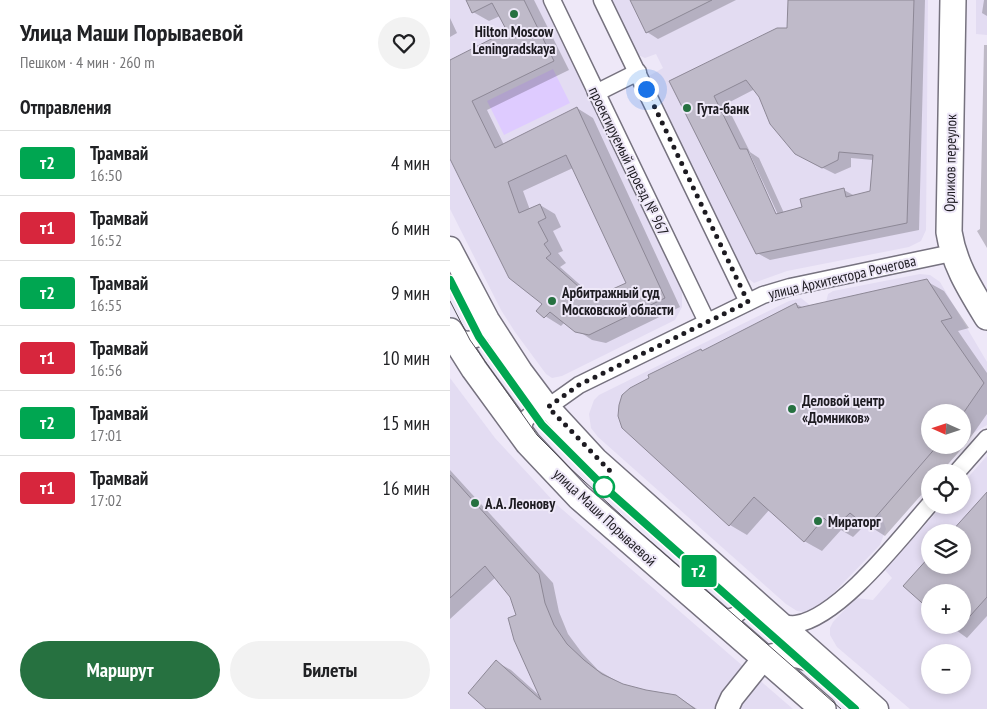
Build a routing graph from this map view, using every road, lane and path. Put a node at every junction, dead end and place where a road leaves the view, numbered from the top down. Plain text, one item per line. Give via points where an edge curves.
1 (552, 0) edge
2 (602, 0) edge
3 (953, 0) edge
4 (638, 72) junction
5 (596, 93) junction
6 (450, 248) edge
7 (952, 252) junction
8 (748, 302) junction
9 (485, 314) junction
10 (987, 317) edge
11 (707, 322) junction
12 (450, 332) edge
13 (552, 412) junction
14 (987, 438) edge
15 (528, 443) junction
16 (964, 464) edge
17 (921, 514) edge
18 (739, 588) junction
19 (713, 614) junction
20 (777, 622) junction
21 (764, 658) junction
22 (829, 668) junction
23 (727, 709) edge
24 (823, 709) edge
25 (877, 709) edge

1 - 5 street, проектируемый проезд № 967
2 - 4 street
3 - 7 main road, Орликов переулок via 948,208
4 - 5 street
4 - 8 street
5 - 11 street, проектируемый проезд № 967
6 - 9 main road
7 - 8 street, улица Архитектора Рочегова via 790,286
7 - 10 main road, Орликов переулок
8 - 11 street, улица Архитектора Рочегова
9 - 12 street via 485,331 476,340 465,340
9 - 13 main road
11 - 13 street, улица Архитектора Рочегова via 579,385
12 - 15 main road, улица Маши Порываевой
13 - 15 street via 545,410 528,415 523,426
13 - 18 main road via 596,459
14 - 16 street
15 - 19 main road, улица Маши Порываевой via 579,497
17 - 20 street via 863,580 829,608 797,624
18 - 19 street via 744,604 739,613 729,618
18 - 20 main road
19 - 21 main road, улица Маши Порываевой
20 - 22 main road
21 - 22 main road via 787,655 812,660
21 - 23 main road
21 - 24 main road, улица Маши Порываевой
22 - 25 main road

